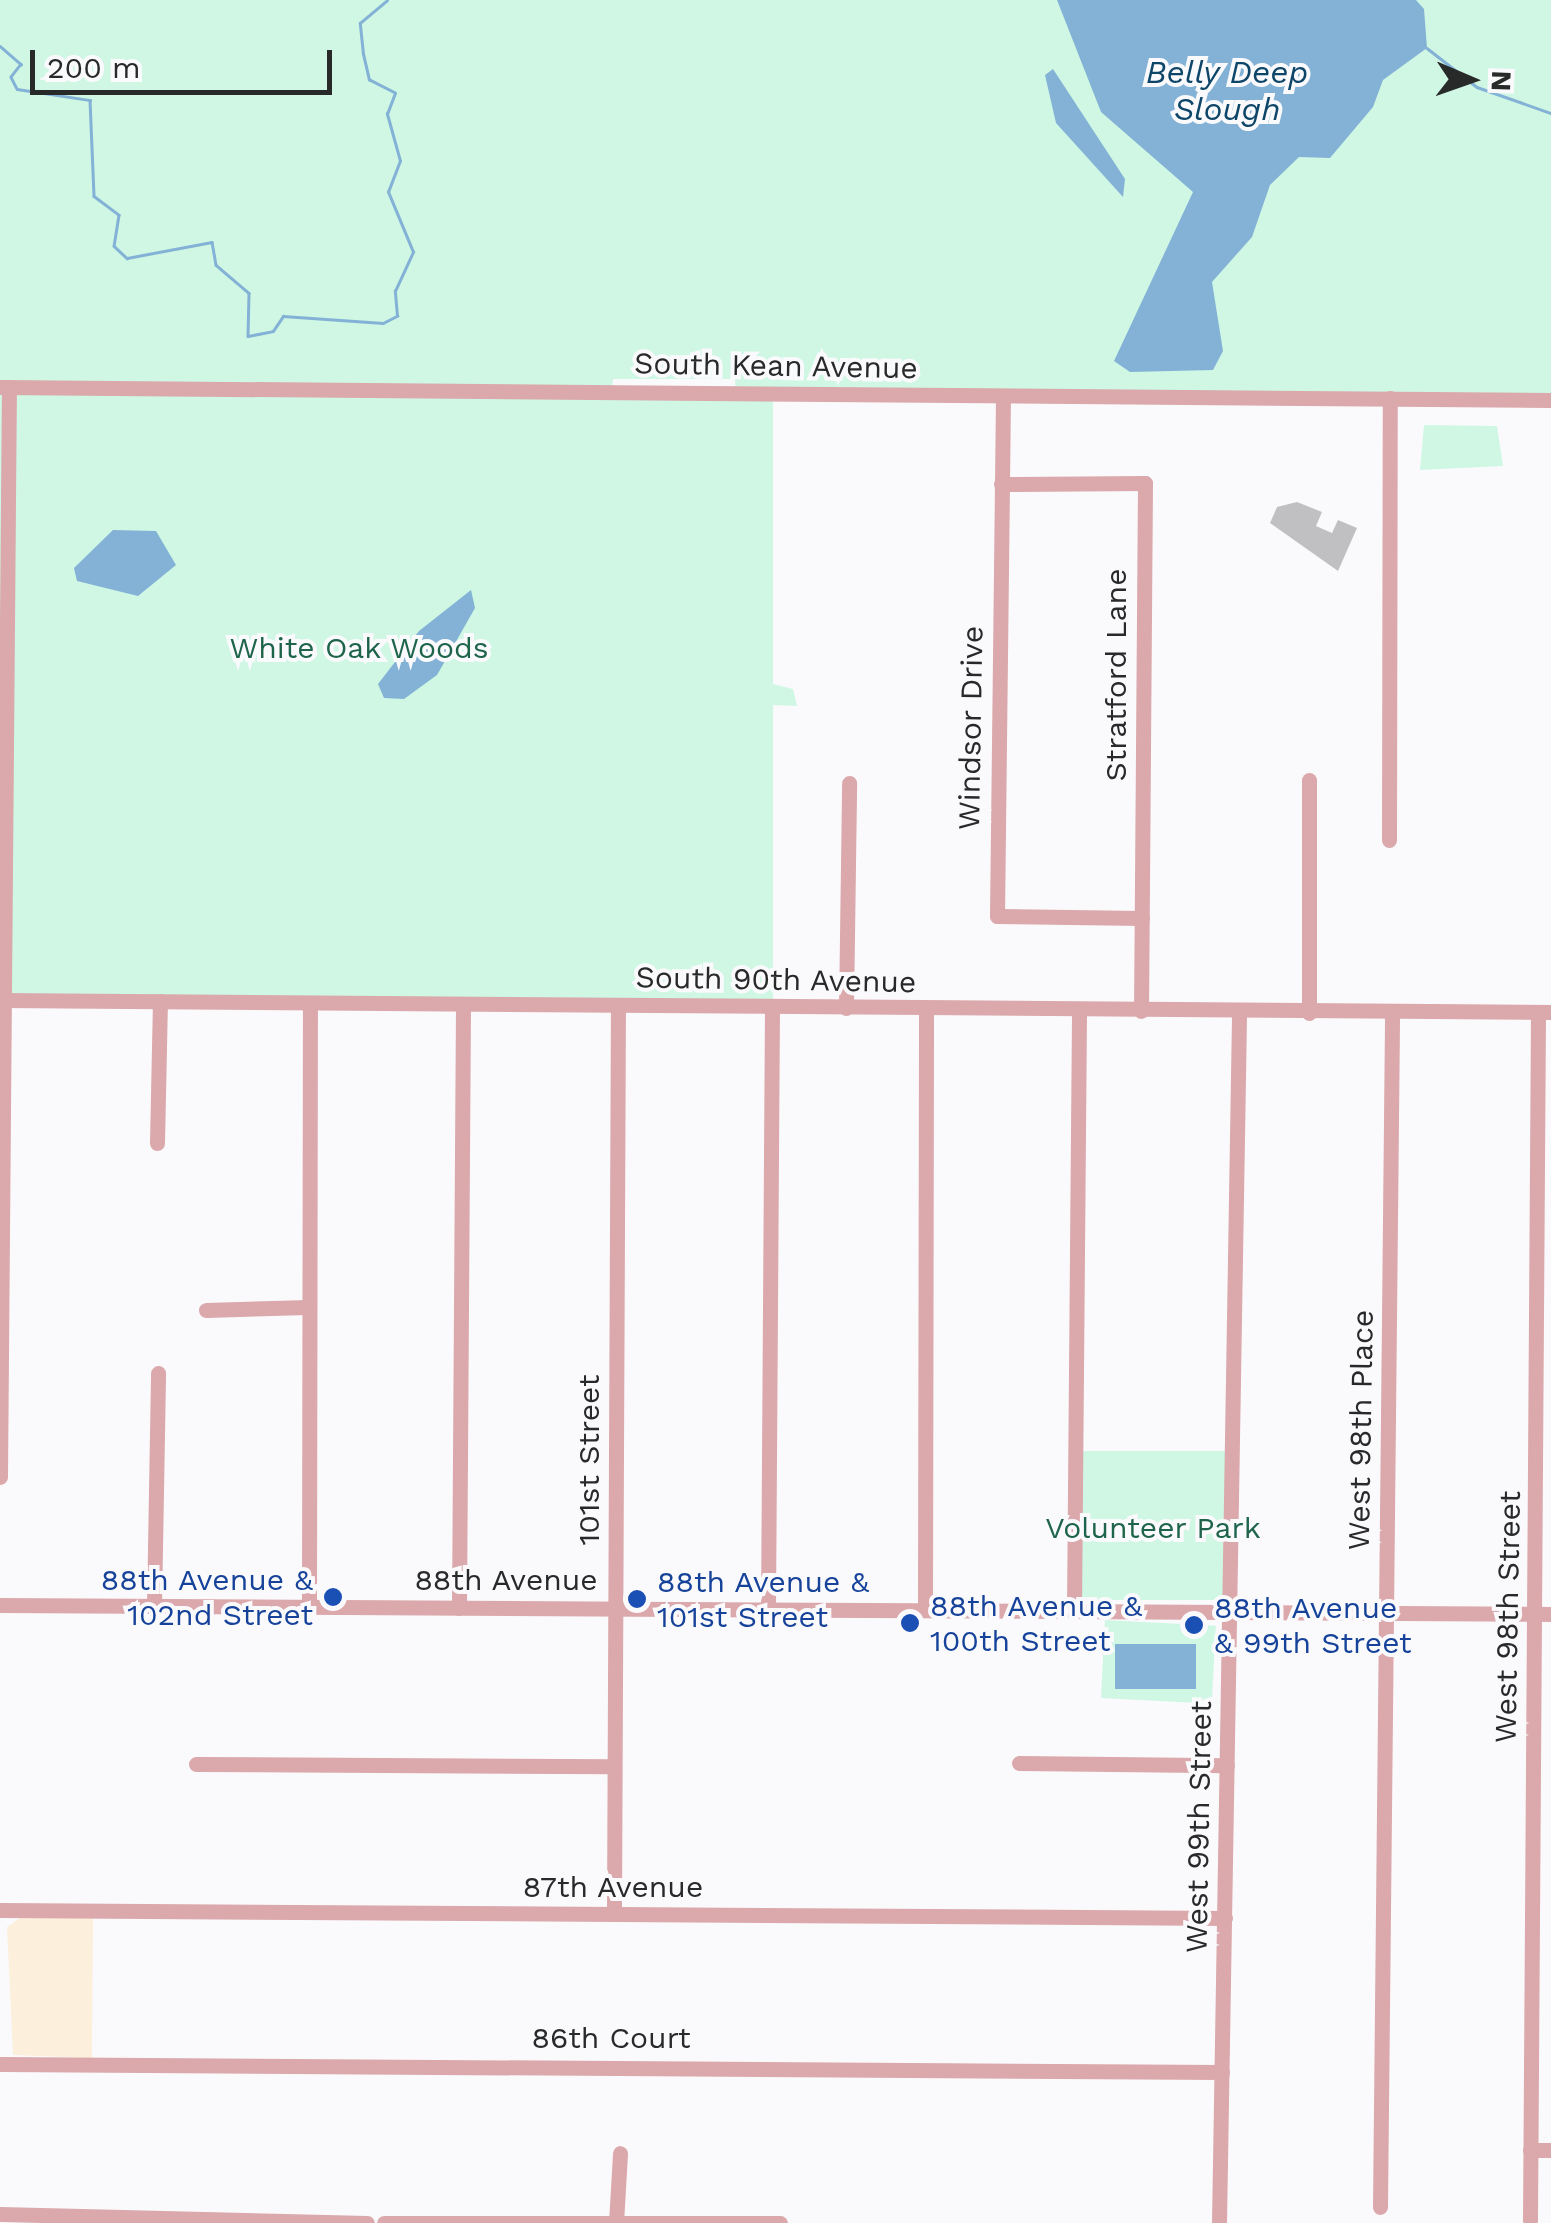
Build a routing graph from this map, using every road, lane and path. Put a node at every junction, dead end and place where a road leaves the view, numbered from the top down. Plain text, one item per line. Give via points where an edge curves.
1 (4, 387) edge
2 (1003, 396) junction
3 (1390, 398) junction
4 (1551, 400) edge
5 (1001, 484) junction
6 (1310, 780) dead end
7 (849, 783) dead end
8 (1389, 840) dead end
9 (1142, 918) junction
10 (2, 1000) edge
11 (160, 1001) junction
12 (310, 1003) junction
13 (463, 1004) junction
14 (618, 1006) junction
15 (772, 1007) junction
16 (846, 1008) junction
17 (926, 1009) junction
18 (1079, 1010) junction
19 (1140, 1011) junction
20 (1239, 1012) junction
21 (1308, 1013) junction
22 (1545, 1013) edge
23 (1392, 1014) junction
24 (1545, 1110) edge
25 (157, 1143) dead end
26 (1544, 1262) edge
27 (308, 1307) junction
28 (206, 1310) dead end
29 (158, 1373) dead end
30 (0, 1477) edge
31 (0, 1605) edge
32 (154, 1606) junction
33 (308, 1607) junction
34 (459, 1608) junction
35 (616, 1608) junction
36 (768, 1610) junction
37 (925, 1610) junction
38 (1074, 1611) junction
39 (1228, 1612) junction
40 (1386, 1613) junction
41 (1544, 1614) edge
42 (196, 1764) dead end
43 (1018, 1764) dead end
44 (1228, 1765) junction
45 (614, 1766) junction
46 (0, 1910) edge
47 (614, 1914) junction
48 (1225, 1918) junction
49 (1532, 1998) junction
50 (1551, 1998) edge
51 (0, 2064) edge
52 (1222, 2072) junction
53 (1530, 2150) junction
54 (1551, 2150) edge
55 (620, 2153) dead end
56 (1380, 2207) dead end
57 (0, 2214) edge
58 (1530, 2220) dead end
59 (77, 2221) edge
60 (616, 2221) edge
61 (367, 2223) edge
62 (384, 2223) edge
63 (780, 2223) edge
64 (1218, 2223) edge

1 - 2 street, South Kean Avenue
1 - 10 street
2 - 3 street, South Kean Avenue
2 - 5 street, Windsor Drive
3 - 4 street, South Kean Avenue
3 - 8 street
5 - 9 street, Windsor Drive via 997,916
5 - 9 street, Stratford Lane via 1144,483
6 - 21 street
7 - 16 street
9 - 19 street, Stratford Lane
10 - 11 street, South 90th Avenue
10 - 30 street
11 - 12 street, South 90th Avenue
11 - 25 street
12 - 13 street, South 90th Avenue
12 - 27 street
13 - 14 street, South 90th Avenue
13 - 34 street
14 - 15 street, South 90th Avenue
14 - 35 street, 101st Street
15 - 16 street, South 90th Avenue
15 - 36 street
16 - 17 street, South 90th Avenue
17 - 18 street, South 90th Avenue
17 - 37 street
18 - 19 street, South 90th Avenue
18 - 38 street
19 - 20 street, South 90th Avenue
20 - 21 street, South 90th Avenue
20 - 39 street, West 99th Street
21 - 23 street, South 90th Avenue
22 - 23 street, South 90th Avenue
22 - 24 street, West 98th Street
23 - 40 street, West 98th Place
24 - 26 street, West 98th Street
26 - 41 street, West 98th Street
27 - 28 street
27 - 33 street
29 - 32 street
31 - 32 street, 88th Avenue
32 - 33 street, 88th Avenue
33 - 34 street, 88th Avenue
34 - 35 street, 88th Avenue
35 - 36 street, 88th Avenue
35 - 45 street, 101st Street
36 - 37 street, 88th Avenue
37 - 38 street, 88th Avenue
38 - 39 street, 88th Avenue
39 - 40 street, 88th Avenue
39 - 44 street, West 99th Street
40 - 41 street, 88th Avenue
40 - 56 street, West 98th Place
41 - 49 street, West 98th Street
42 - 45 street
43 - 44 street
44 - 48 street, West 99th Street
45 - 47 street, 101st Street
46 - 47 street, 87th Avenue
47 - 48 street, 87th Avenue
48 - 52 street, West 99th Street
49 - 50 street
49 - 53 street, West 98th Street
51 - 52 street, 86th Court
52 - 64 street, West 99th Street
53 - 54 street
53 - 58 street, West 98th Street
55 - 60 street
57 - 59 street
59 - 61 street
60 - 62 street
60 - 63 street

